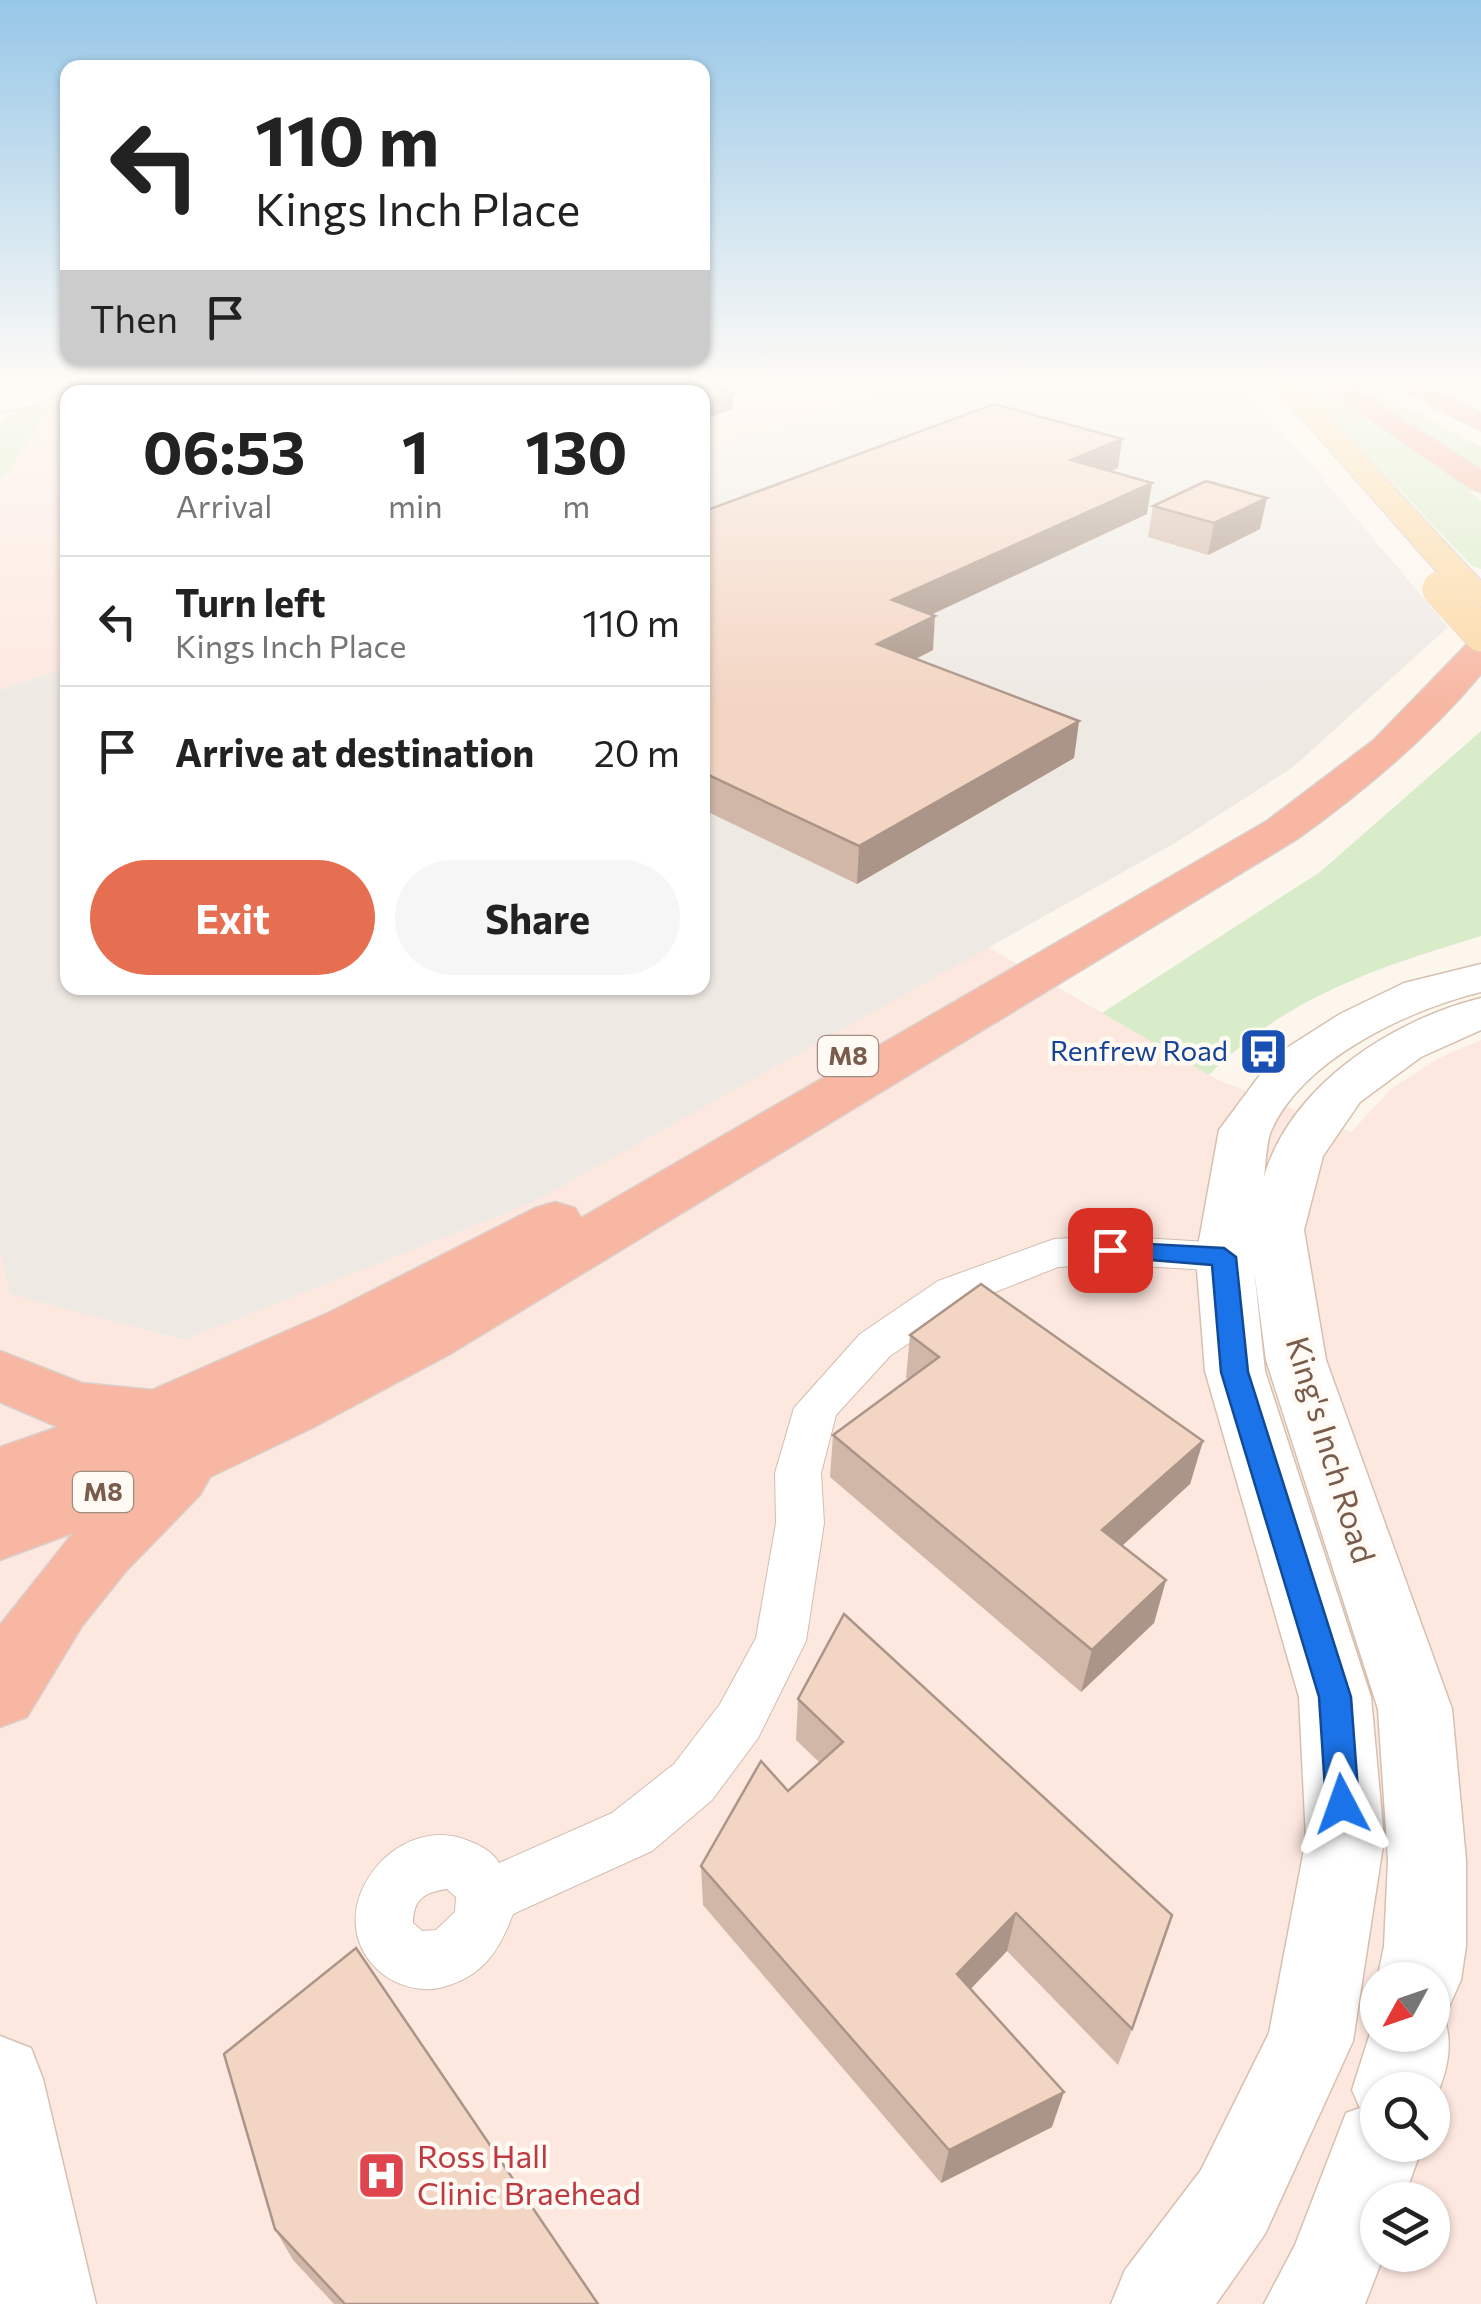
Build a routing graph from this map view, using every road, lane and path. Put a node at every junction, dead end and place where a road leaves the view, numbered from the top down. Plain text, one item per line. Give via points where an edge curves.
1 (1363, 490) edge
2 (1374, 490) edge
3 (1467, 598) edge
4 (1481, 634) edge
5 (1481, 651) edge
6 (1481, 978) edge
7 (1481, 1012) edge
8 (1224, 1257) junction
9 (0, 1375) edge
10 (183, 1433) junction
11 (0, 1476) edge
12 (0, 1532) edge
13 (0, 1693) edge
14 (485, 1896) dead end
15 (1422, 1962) edge
16 (0, 2079) edge
17 (1372, 2162) edge
18 (48, 2304) edge
19 (1159, 2304) edge
20 (1312, 2304) edge

1 - 3 main road
2 - 3 main road
3 - 4 main road, bridge
3 - 10 highway, M8 via 1351,746 1190,859 518,1243 270,1368
5 - 10 highway, M8 via 1370,765 1244,854 578,1246 474,1314 315,1400
6 - 8 street via 1420,993 1356,1024 1292,1067 1245,1130
7 - 15 street, King's Inch Road via 1404,1047 1342,1091 1298,1154 1276,1230 1296,1360 1416,1709 1426,1860
8 - 14 street via 1054,1253 953,1292 874,1344 816,1408 798,1473 800,1523 781,1641 738,1721 693,1782 632,1832
8 - 19 street via 1234,1372 1335,1697 1345,1840 1310,2041 1233,2202
9 - 10 highway, M8 via 76,1407
10 - 11 highway, M8
10 - 12 highway, M8
10 - 13 highway, M8 via 28,1642
16 - 18 street
17 - 20 street via 1330,2275

